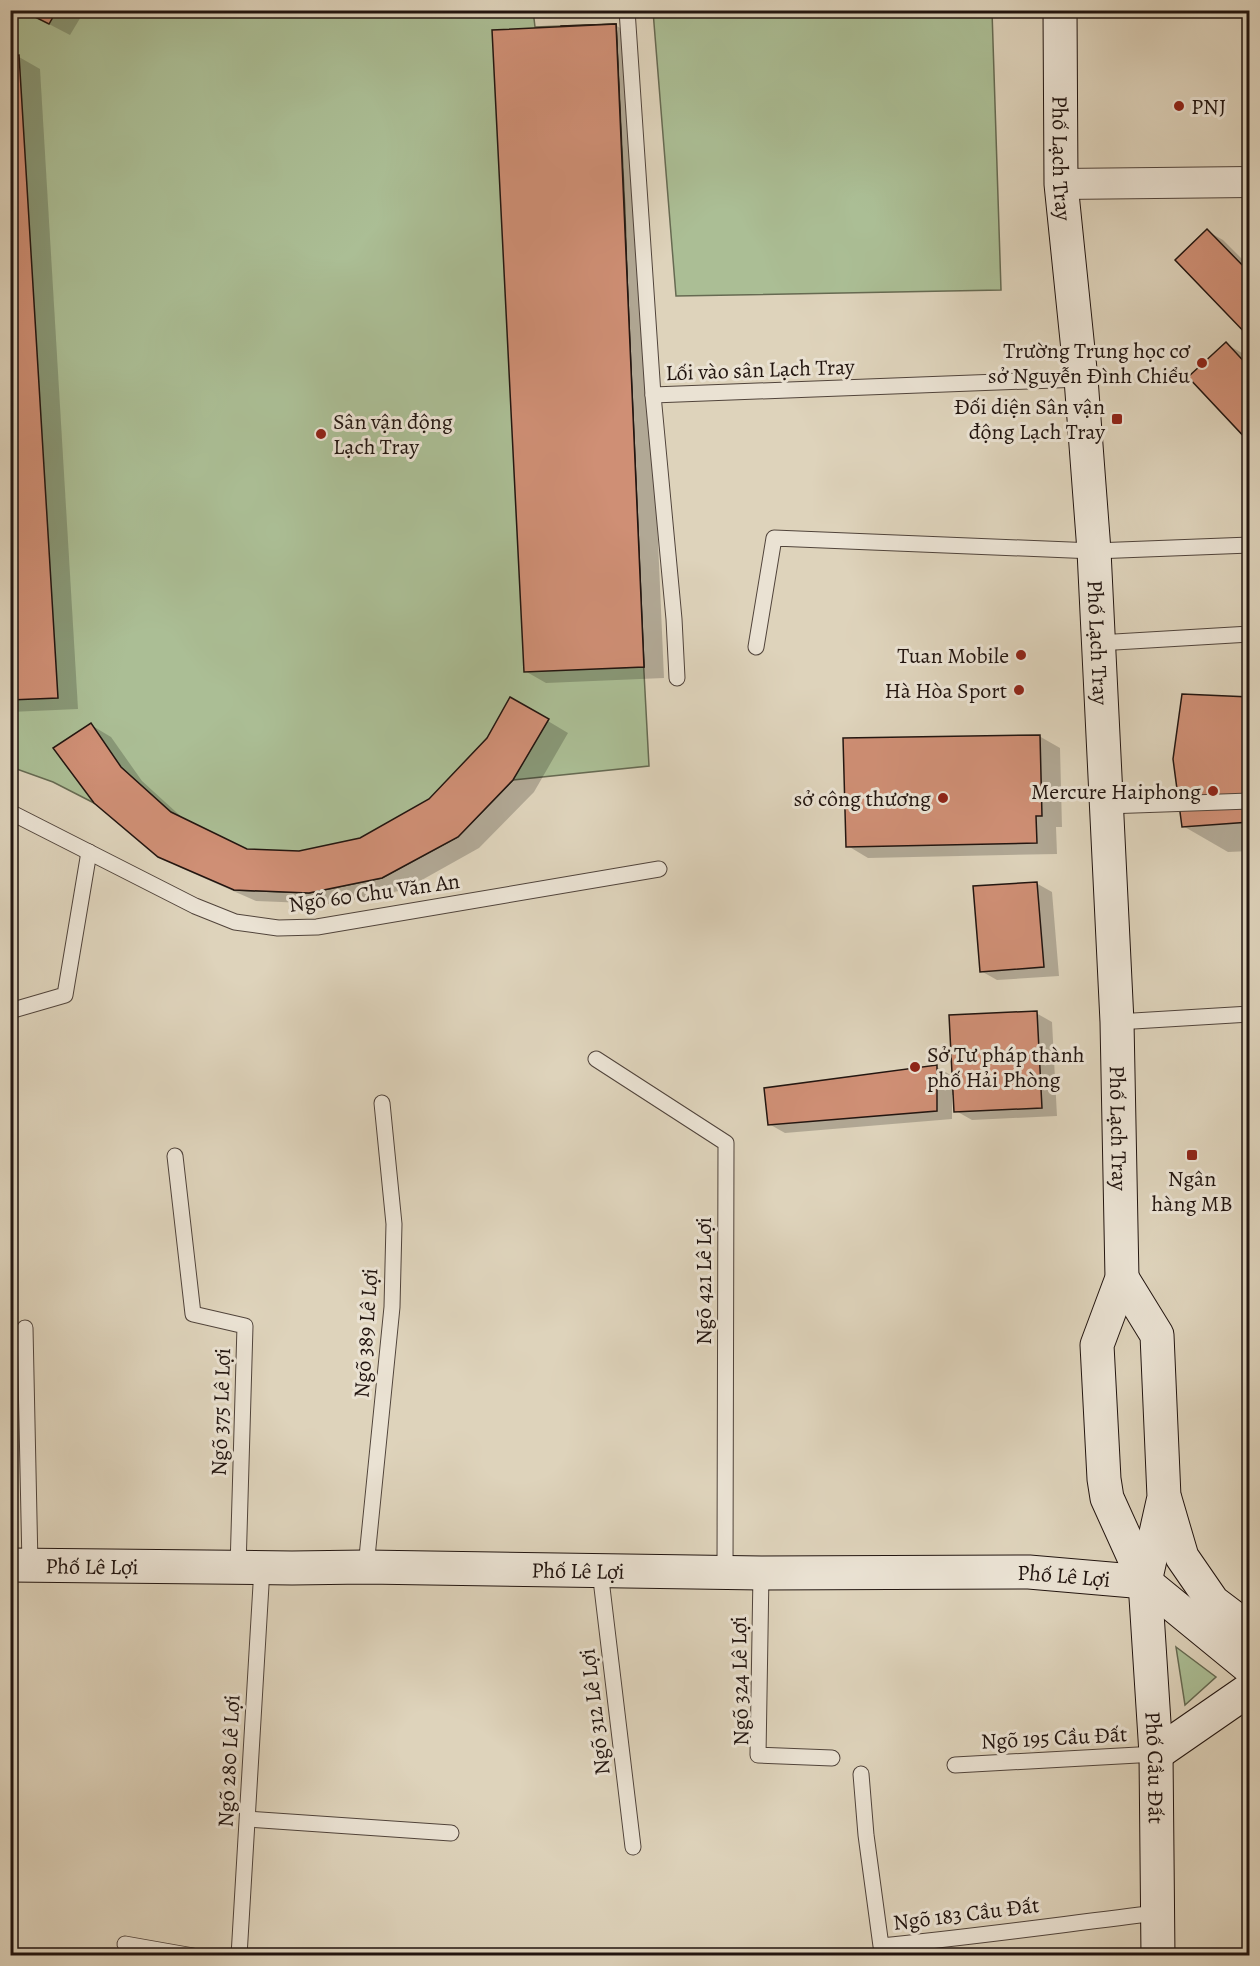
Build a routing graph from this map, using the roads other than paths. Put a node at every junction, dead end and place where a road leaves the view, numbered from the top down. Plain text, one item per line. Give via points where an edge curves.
1 (627, 10) edge
2 (1060, 10) edge
3 (1250, 182) edge
4 (1061, 184) junction
5 (1081, 379) junction
6 (653, 395) junction
7 (1250, 544) edge
8 (1094, 551) junction
9 (1250, 634) edge
10 (1098, 643) junction
11 (756, 647) dead end
12 (677, 678) dead end
13 (1250, 801) edge
14 (1106, 806) junction
15 (10, 813) edge
16 (89, 852) junction
17 (658, 869) dead end
18 (10, 1011) edge
19 (1250, 1014) edge
20 (1117, 1022) junction
21 (596, 1059) dead end
22 (382, 1103) dead end
23 (175, 1156) dead end
24 (1122, 1278) junction
25 (25, 1328) dead end
26 (1164, 1497) junction
27 (20, 1565) edge
28 (366, 1567) junction
29 (250, 1568) junction
30 (600, 1571) junction
31 (725, 1573) junction
32 (761, 1573) junction
33 (1145, 1582) junction
34 (1250, 1630) edge
35 (1250, 1668) edge
36 (1250, 1689) edge
37 (1155, 1754) junction
38 (832, 1758) dead end
39 (955, 1765) dead end
40 (861, 1774) dead end
41 (248, 1819) junction
42 (451, 1833) dead end
43 (633, 1847) dead end
44 (1157, 1913) junction
45 (125, 1944) dead end
46 (193, 1956) edge
47 (239, 1956) edge
48 (1158, 1956) edge

1 - 6 lane
2 - 4 main road, Phố Lạch Tray
3 - 4 street
4 - 5 main road, Phố Lạch Tray
5 - 6 lane, Lối vào sân Lạch Tray
5 - 8 main road, Phố Lạch Tray
6 - 12 lane, Lối vào sân Lạch Tray
7 - 8 lane
8 - 10 main road, Phố Lạch Tray
8 - 11 lane via 774,538
9 - 10 lane
10 - 14 main road, Phố Lạch Tray
13 - 14 lane
14 - 20 main road, Phố Lạch Tray
15 - 16 lane, Ngõ 60 Chu Văn An
16 - 17 lane, Ngõ 60 Chu Văn An via 195,906 235,922 278,928 317,927
16 - 18 lane via 65,995
19 - 20 lane
20 - 24 main road, Phố Lạch Tray
21 - 31 lane, Ngõ 421 Lê Lợi via 726,1143
22 - 28 lane, Ngõ 389 Lê Lợi via 394,1224 392,1307
23 - 29 lane, Ngõ 375 Lê Lợi via 193,1314 245,1326
24 - 26 main road via 1157,1335
24 - 33 main road, Phố Lạch Tray via 1097,1345 1104,1479 1107,1498
25 - 27 lane
26 - 33 main road
26 - 34 main road via 1182,1557 1213,1602
27 - 29 main road, Phố Lê Lợi
28 - 29 main road, Phố Lê Lợi
28 - 30 main road, Phố Lê Lợi
29 - 41 lane, Ngõ 280 Lê Lợi
30 - 31 main road, Phố Lê Lợi
30 - 43 lane, Ngõ 312 Lê Lợi
31 - 32 main road, Phố Lê Lợi
32 - 33 main road, Phố Lê Lợi via 1029,1572
32 - 38 lane, Ngõ 324 Lê Lợi via 758,1755
33 - 35 main road
33 - 37 main road, Phố Cầu Đất
36 - 37 main road
37 - 39 lane, Ngõ 195 Cầu Đất
37 - 44 main road, Phố Cầu Đất
40 - 44 lane, Ngõ 183 Cầu Đất via 880,1946
41 - 42 lane
41 - 47 lane, Ngõ 280 Lê Lợi
44 - 48 main road, Phố Cầu Đất
45 - 46 lane

